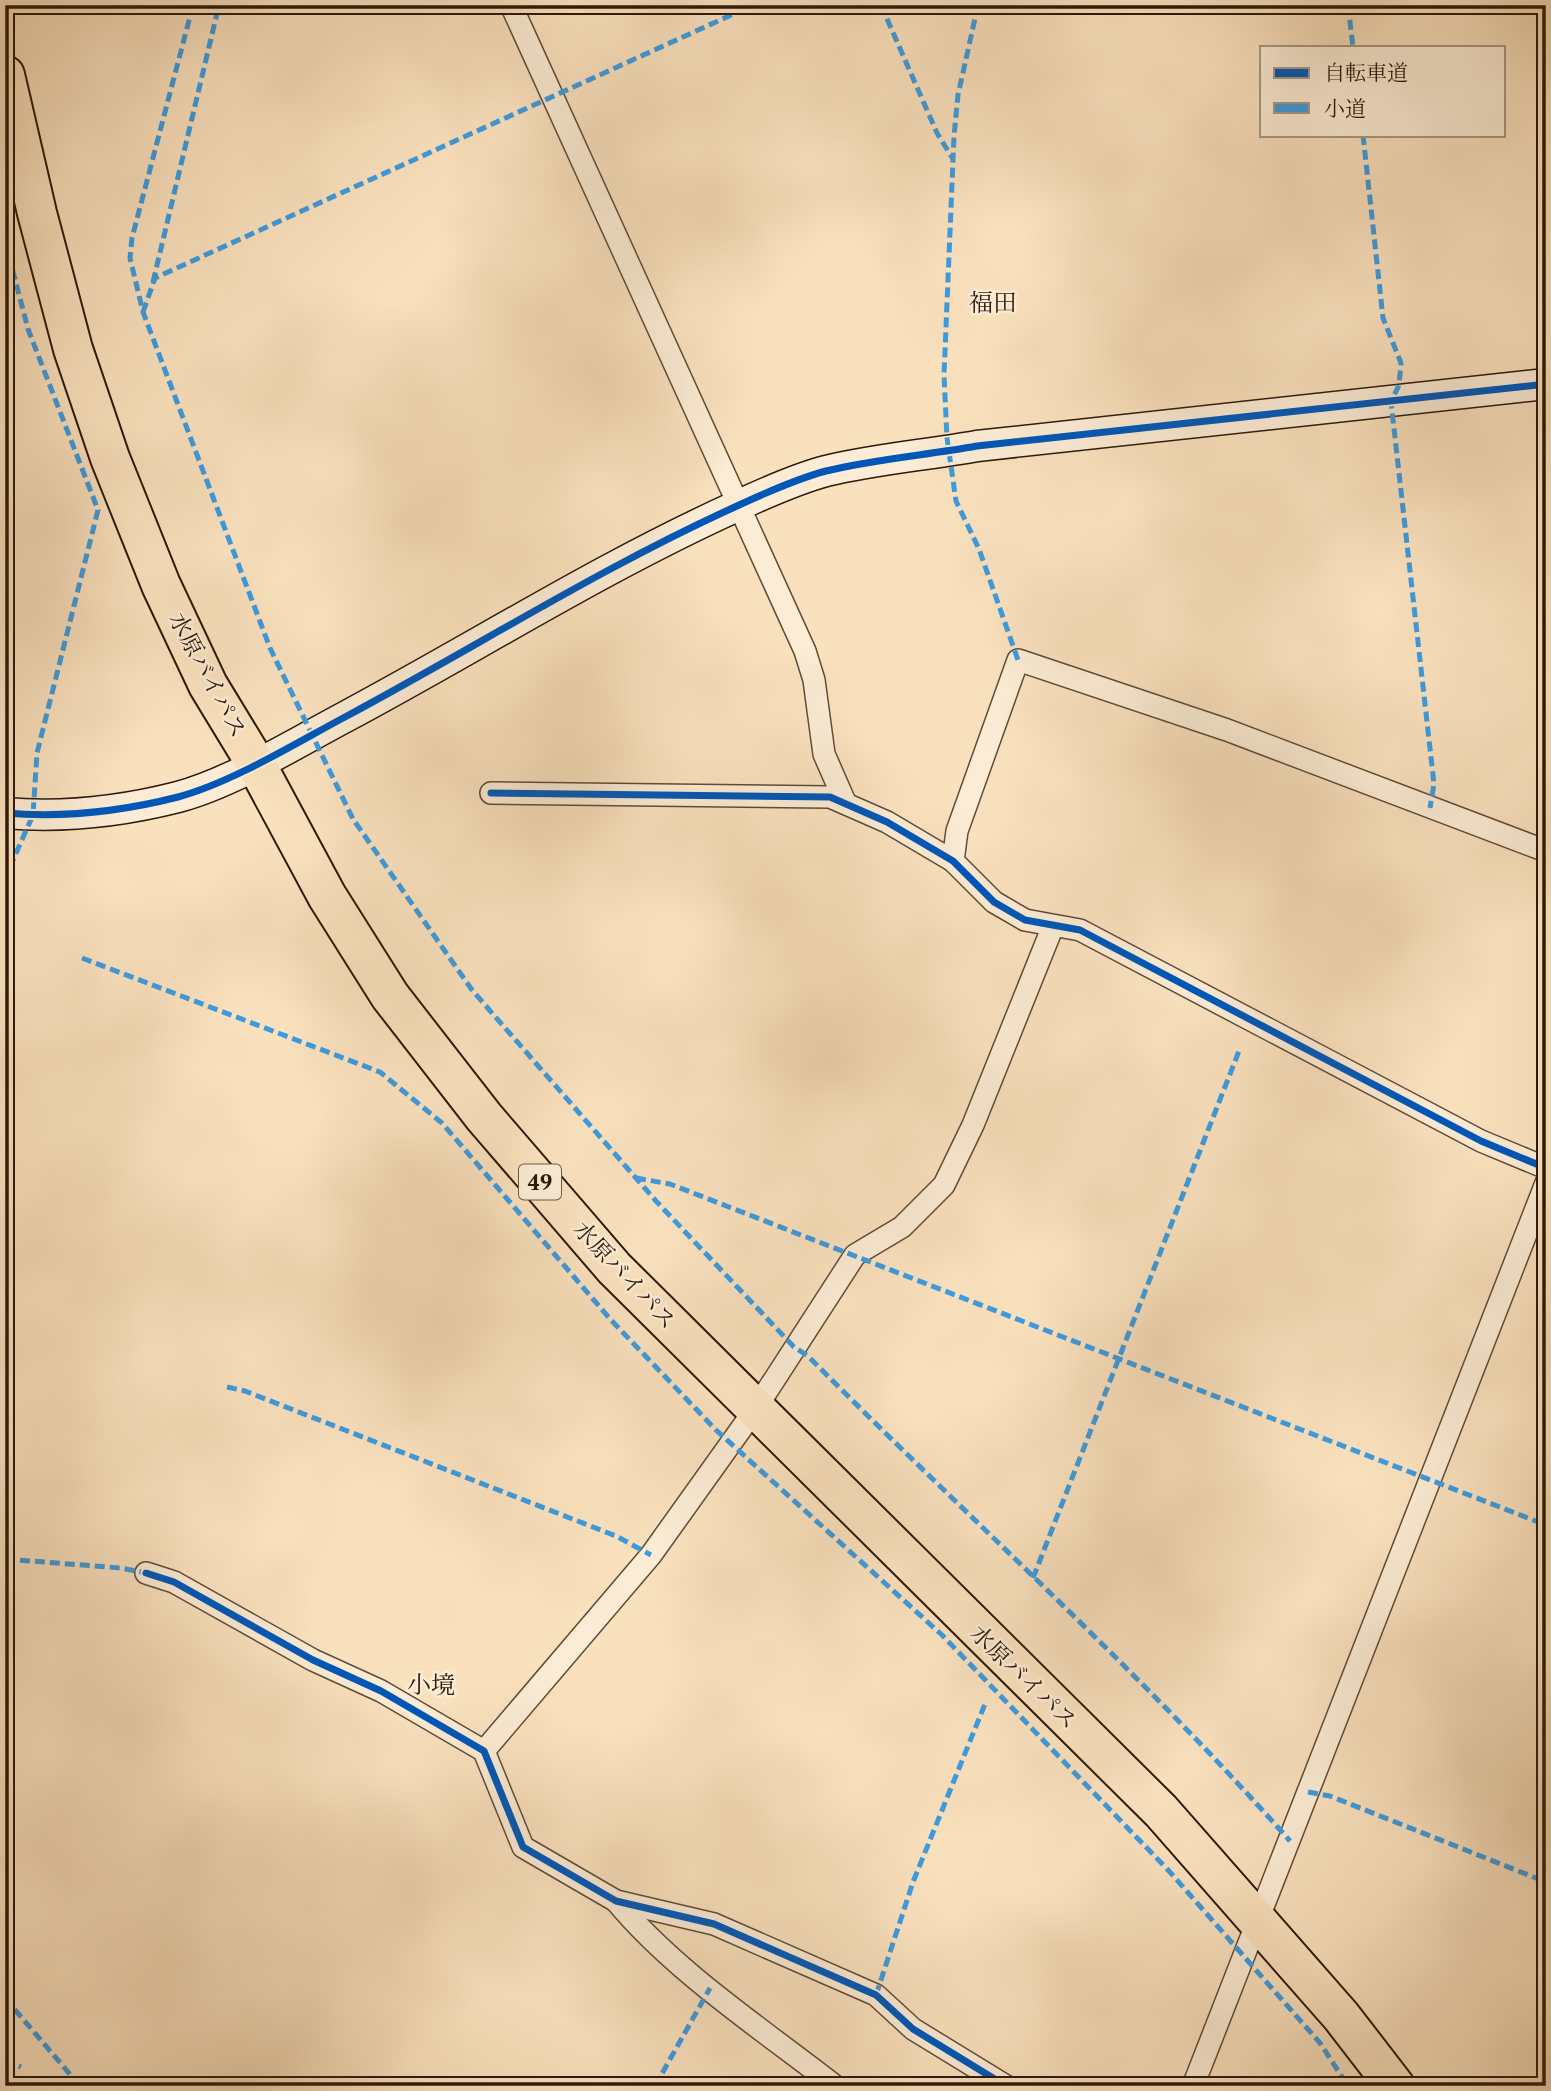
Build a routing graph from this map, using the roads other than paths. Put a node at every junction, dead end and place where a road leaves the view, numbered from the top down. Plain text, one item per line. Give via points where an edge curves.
1 (511, 5) edge
2 (5, 75) edge
3 (1546, 384) edge
4 (737, 506) junction
5 (256, 764) junction
6 (491, 793) dead end
7 (845, 802) junction
8 (12, 814) edge
9 (1546, 851) edge
10 (953, 861) junction
11 (1053, 926) junction
12 (1546, 1168) edge
13 (1546, 1183) edge
14 (755, 1408) junction
15 (146, 1573) dead end
16 (484, 1751) junction
17 (616, 1901) junction
18 (1257, 1919) junction
19 (835, 2086) edge
20 (1006, 2086) edge
21 (1193, 2086) edge
22 (1395, 2086) edge

1 - 4 street
2 - 5 highway, 水原バイパス / 49 via 74,349 110,458 202,672
3 - 4 street via 896,457 822,472
4 - 5 street via 583,584
4 - 7 street via 805,651 824,754
5 - 8 street via 181,796 109,811
5 - 14 highway, 水原バイパス / 49 via 327,896 398,1007 484,1117 614,1268
6 - 7 street via 830,797
7 - 10 street
9 - 10 street via 1227,730 1018,660 957,831
10 - 11 street via 994,902 1025,920
11 - 12 street via 1080,930 1481,1141
11 - 14 street via 944,1185 902,1227 855,1255
13 - 18 street
14 - 16 street via 650,1555
14 - 18 highway, 水原バイパス / 49 via 1161,1811
15 - 16 street via 174,1582 313,1660 381,1690
16 - 17 street via 523,1847
17 - 19 street via 634,1923 701,1980
17 - 20 street via 714,1924 876,1995 913,2029
18 - 21 street
18 - 22 highway, 水原バイパス / 49

